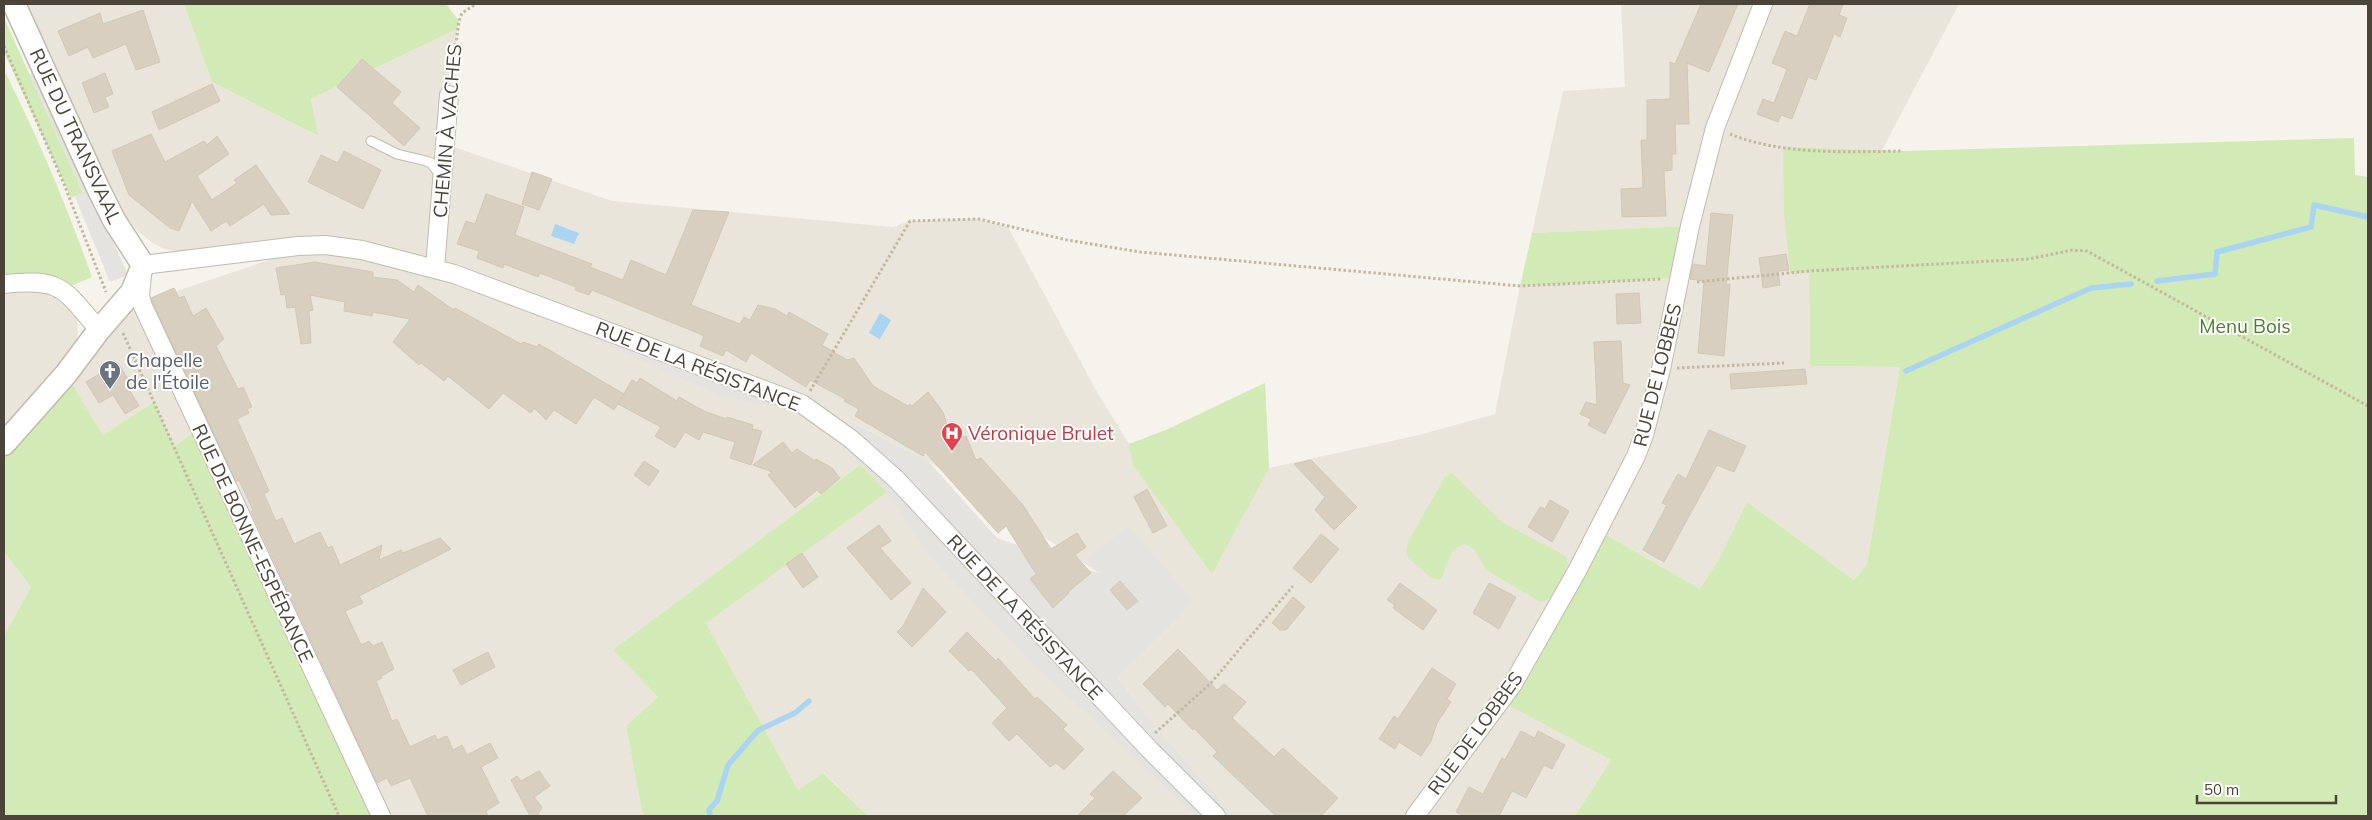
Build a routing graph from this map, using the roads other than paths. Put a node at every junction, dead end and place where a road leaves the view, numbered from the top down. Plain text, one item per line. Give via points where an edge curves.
1 (14, 4) edge
2 (1763, 4) edge
3 (449, 95) road end
4 (371, 141) dead end
5 (442, 178) junction
6 (143, 265) junction
7 (435, 268) junction
8 (4, 284) edge
9 (99, 330) junction
10 (4, 444) edge
11 (381, 816) edge
12 (1216, 816) edge
13 (1415, 816) edge

1 - 6 street, RUE DU TRANSVAAL via 98,188
2 - 13 street, RUE DE LOBBES via 1715,128 1696,201 1661,369 1636,456 1577,571 1513,684
3 - 5 street, CHEMIN À VACHES
4 - 5 lane via 397,154 426,160
5 - 7 street, CHEMIN À VACHES
6 - 7 street, RUE DE LA RÉSISTANCE via 325,245 362,250
6 - 9 street via 132,292
6 - 11 street, RUE DE BONNE-ESPÉRANCE via 142,304
7 - 12 street, RUE DE LA RÉSISTANCE via 802,404 851,439 896,479 1143,743
8 - 9 street via 46,283 65,290
9 - 10 street via 66,374

